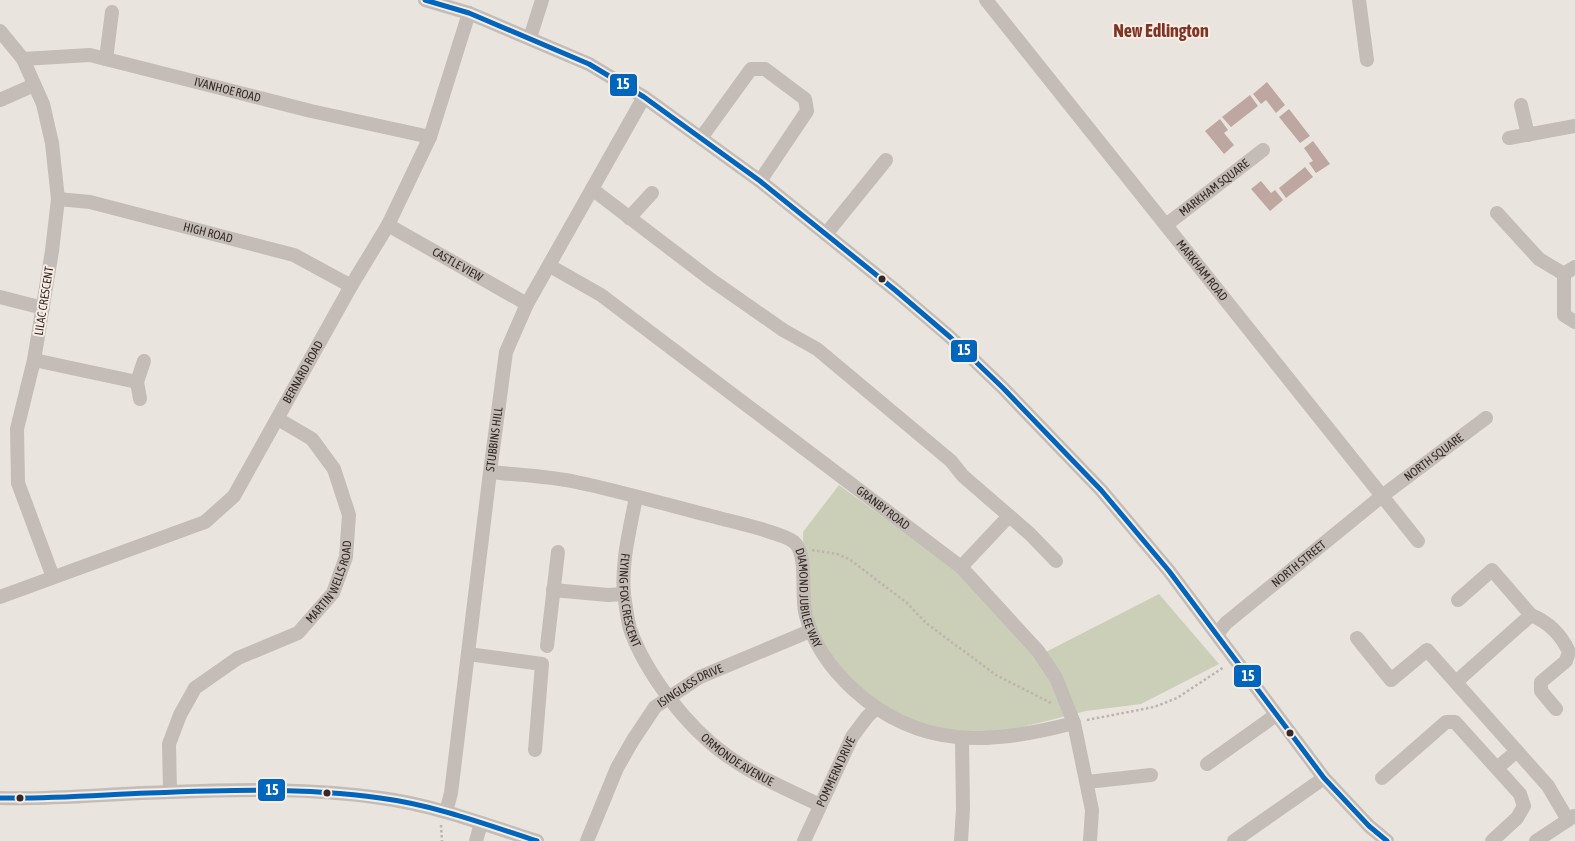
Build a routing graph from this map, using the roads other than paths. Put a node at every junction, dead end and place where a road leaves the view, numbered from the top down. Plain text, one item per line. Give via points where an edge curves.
1 (425, 0) edge
2 (542, 0) edge
3 (986, 0) edge
4 (1360, 0) edge
5 (112, 12) dead end
6 (469, 13) junction
7 (0, 31) edge
8 (530, 38) junction
9 (23, 59) junction
10 (106, 59) junction
11 (1368, 60) dead end
12 (34, 84) junction
13 (644, 97) junction
14 (0, 100) edge
15 (1521, 105) dead end
16 (1575, 126) edge
17 (1528, 135) junction
18 (430, 137) junction
19 (701, 138) junction
20 (1509, 138) dead end
21 (1263, 150) dead end
22 (886, 160) dead end
23 (760, 181) junction
24 (592, 189) junction
25 (652, 193) dead end
26 (58, 199) junction
27 (1496, 213) dead end
28 (629, 218) junction
29 (388, 225) junction
30 (1166, 225) junction
31 (826, 234) junction
32 (550, 266) junction
33 (1569, 271) edge
34 (351, 286) junction
35 (0, 297) edge
36 (527, 304) junction
37 (43, 308) junction
38 (1575, 322) edge
39 (34, 360) junction
40 (144, 361) dead end
41 (137, 382) junction
42 (140, 399) dead end
43 (1486, 418) dead end
44 (278, 419) junction
45 (490, 472) junction
46 (1382, 496) junction
47 (636, 497) junction
48 (1009, 516) junction
49 (1418, 541) dead end
50 (558, 552) dead end
51 (1056, 561) dead end
52 (961, 567) junction
53 (53, 577) junction
54 (554, 590) junction
55 (624, 594) junction
56 (0, 597) edge
57 (1458, 600) dead end
58 (1531, 615) junction
59 (810, 631) junction
60 (1217, 634) junction
61 (1357, 638) dead end
62 (547, 646) dead end
63 (468, 654) junction
64 (1456, 682) junction
65 (669, 696) junction
66 (876, 708) junction
67 (1556, 709) dead end
68 (1276, 715) junction
69 (1074, 723) junction
70 (962, 738) junction
71 (535, 750) dead end
72 (1517, 751) junction
73 (1207, 764) dead end
74 (1497, 768) junction
75 (1151, 775) dead end
76 (1324, 778) junction
77 (1382, 778) dead end
78 (1087, 782) junction
79 (170, 792) junction
80 (0, 798) edge
81 (820, 805) junction
82 (446, 812) junction
83 (1571, 818) edge
84 (481, 823) junction
85 (476, 841) edge
86 (537, 841) edge
87 (587, 841) edge
88 (804, 841) edge
89 (961, 841) edge
90 (1090, 841) edge
91 (1234, 841) edge
92 (1387, 841) edge
93 (1492, 841) edge
94 (1536, 841) edge

1 - 6 street
2 - 8 street
3 - 30 street, MARKHAM ROAD
4 - 11 street
5 - 10 street
6 - 8 street
6 - 18 street, BERNARD ROAD
7 - 9 street, LILAC CRESCENT
8 - 13 street via 589,64
9 - 10 street, IVANHOE ROAD via 90,55
9 - 12 street, LILAC CRESCENT
10 - 18 street, IVANHOE ROAD via 311,111
12 - 14 street
12 - 26 street, LILAC CRESCENT via 43,104 52,143
13 - 19 street
13 - 24 street, STUBBINS HILL
15 - 17 street
16 - 17 street
17 - 20 street
18 - 29 street, BERNARD ROAD
19 - 23 street
19 - 23 street via 751,69 765,69 805,99 807,111
21 - 30 street, MARKHAM SQUARE
22 - 31 street
23 - 31 street
24 - 28 street
24 - 32 street, STUBBINS HILL
25 - 28 street
26 - 34 street, HIGH ROAD via 90,202 294,254
26 - 37 street, LILAC CRESCENT
27 - 33 street via 1539,259
28 - 48 street via 718,285 817,350 951,461 963,476
29 - 34 street, BERNARD ROAD
29 - 36 street, CASTLE VIEW
30 - 46 street, MARKHAM ROAD
31 - 60 street via 950,337 1003,388 1100,490
32 - 36 street, STUBBINS HILL
32 - 52 street, GRANBY ROAD via 601,295
33 - 38 street via 1564,315
34 - 44 street, BERNARD ROAD
35 - 37 street
36 - 45 street, STUBBINS HILL via 506,352
37 - 39 street, LILAC CRESCENT
39 - 41 street
39 - 53 street, LILAC CRESCENT via 17,429 18,483
40 - 41 street
41 - 42 street
43 - 46 street, NORTH SQUARE
44 - 53 street, BERNARD ROAD via 234,496 205,522
44 - 79 street, MARTIN WELLS ROAD via 312,439 334,470 350,515 346,557 333,593 298,632 238,658 195,688 169,744
45 - 47 street, DIAMOND JUBILEE WAY via 574,481
45 - 63 street, STUBBINS HILL
46 - 49 street, MARKHAM ROAD
46 - 60 street, NORTH STREET via 1226,623
47 - 55 street, FLYING FOX CRESCENT via 624,565
47 - 59 street, DIAMOND JUBILEE WAY via 744,524 794,543 802,557 805,613
48 - 51 street
48 - 52 street
50 - 54 street
52 - 69 street, GRANBY ROAD via 1038,651 1056,678
53 - 56 street, BERNARD ROAD
54 - 55 street
54 - 62 street
55 - 65 street, FLYING FOX CRESCENT via 630,628 644,660
57 - 58 street via 1492,570
58 - 64 street
58 - 67 street via 1552,627 1569,652 1566,661 1541,682 1541,691
59 - 65 street, ISINGLASS DRIVE via 706,674
59 - 66 street, DIAMOND JUBILEE WAY via 835,671
60 - 68 street
61 - 64 street via 1390,680 1427,650
63 - 71 street via 542,664
63 - 82 street, STUBBINS HILL via 452,792
64 - 72 street
65 - 81 street, ORMONDE AVENUE via 688,720 725,754
65 - 87 street, ISINGLASS DRIVE via 655,707 632,740
66 - 70 street, DIAMOND JUBILEE WAY via 921,730
66 - 81 street, POMMERN DRIVE via 852,737
68 - 73 street
68 - 76 street
69 - 70 street, DIAMOND JUBILEE WAY via 1015,735
69 - 78 street, GRANBY ROAD
70 - 89 street
72 - 74 street
72 - 83 street
74 - 77 street via 1455,722 1446,722
74 - 93 street via 1520,794 1524,806 1517,818
75 - 78 street
76 - 91 street
76 - 92 street
78 - 90 street, GRANBY ROAD via 1092,810
79 - 80 street
79 - 82 street via 305,791 382,798
81 - 88 street, POMMERN DRIVE
82 - 84 street
83 - 94 street
84 - 85 street
84 - 86 street

